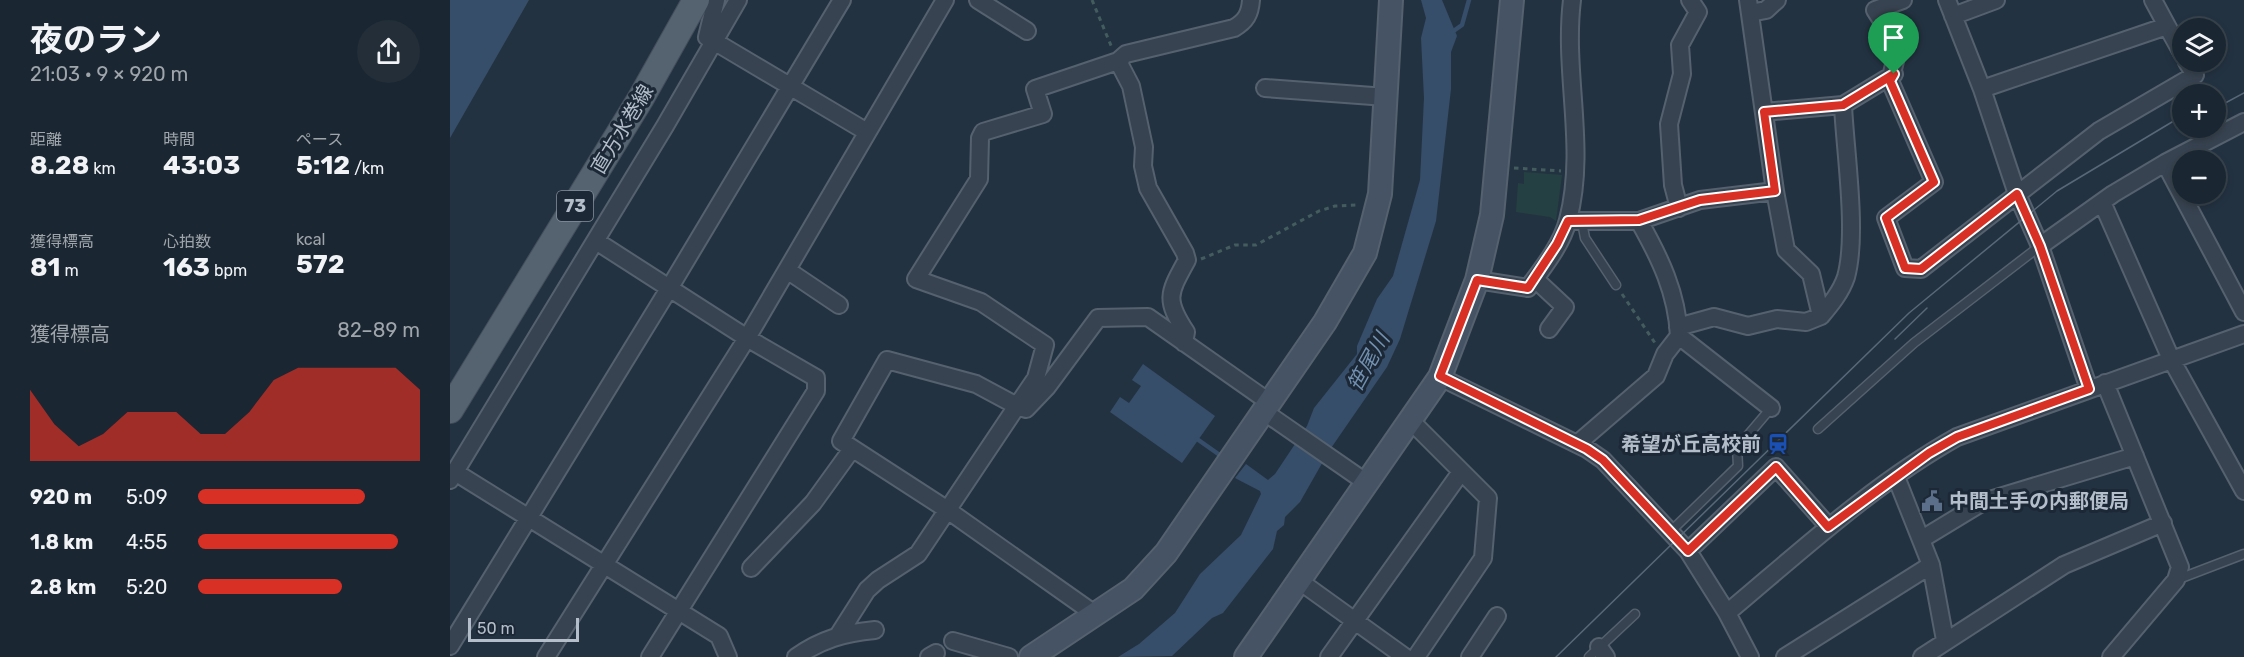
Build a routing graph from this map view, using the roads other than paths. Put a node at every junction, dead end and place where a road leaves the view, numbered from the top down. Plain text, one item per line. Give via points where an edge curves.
1 (696, 0) edge
2 (716, 0) edge
3 (738, 0) edge
4 (842, 0) edge
5 (945, 0) edge
6 (978, 0) edge
7 (1251, 0) edge
8 (1391, 0) edge
9 (1512, 0) edge
10 (1572, 0) edge
11 (1690, 0) edge
12 (1777, 0) edge
13 (1903, 0) edge
14 (1947, 0) edge
15 (1996, 0) edge
16 (2153, 0) edge
17 (1749, 6) edge
18 (1953, 16) junction
19 (2167, 26) junction
20 (1027, 31) dead end
21 (2172, 35) edge
22 (715, 41) junction
23 (1119, 61) junction
24 (2193, 72) edge
25 (1894, 74) junction
26 (791, 87) junction
27 (1265, 88) dead end
28 (1982, 89) junction
29 (1386, 97) junction
30 (1843, 105) junction
31 (1764, 112) junction
32 (2244, 123) edge
33 (867, 132) junction
34 (2165, 163) junction
35 (1775, 191) junction
36 (2017, 194) junction
37 (2102, 202) junction
38 (1679, 208) junction
39 (1639, 220) junction
40 (1575, 222) junction
41 (596, 241) junction
42 (2040, 246) junction
43 (787, 270) junction
44 (1535, 279) junction
45 (1477, 280) junction
46 (1616, 285) road end
47 (670, 287) junction
48 (839, 305) dead end
49 (2244, 312) edge
50 (1821, 316) junction
51 (1549, 329) dead end
52 (1678, 332) junction
53 (2244, 334) edge
54 (747, 338) junction
55 (1184, 343) junction
56 (2171, 359) junction
57 (1440, 376) junction
58 (2097, 386) junction
59 (1017, 406) junction
60 (1771, 408) joint
61 (450, 410) edge
62 (1270, 411) junction
63 (1410, 420) junction
64 (1818, 429) dead end
65 (1577, 444) junction
66 (852, 449) junction
67 (2135, 456) junction
68 (1461, 472) junction
69 (452, 476) edge
70 (1896, 477) junction
71 (1363, 481) junction
72 (2244, 491) edge
73 (946, 509) junction
74 (530, 518) junction
75 (2163, 523) junction
76 (1828, 527) junction
77 (1670, 532) junction
78 (1922, 539) junction
79 (1688, 551) junction
80 (2244, 554) edge
81 (1930, 565) junction
82 (604, 566) junction
83 (751, 568) dead end
84 (1298, 580) junction
85 (2176, 580) junction
86 (678, 610) junction
87 (1635, 614) dead end
88 (1727, 614) junction
89 (1096, 615) junction
90 (1497, 616) dead end
91 (1355, 621) junction
92 (875, 630) dead end
93 (839, 634) junction
94 (1945, 640) junction
95 (953, 641) dead end
96 (450, 646) edge
97 (1598, 654) edge
98 (546, 657) edge
99 (650, 657) edge
100 (728, 657) edge
101 (796, 657) edge
102 (1009, 657) edge
103 (1031, 657) edge
104 (1246, 657) edge
105 (1329, 657) edge
106 (1405, 657) edge
107 (1416, 657) edge
108 (1470, 657) edge
109 (1750, 657) edge
110 (1785, 657) edge
111 (1922, 657) edge
112 (2111, 657) edge

1 - 61 main road, 直方水巻線 / 73 via 641,98
2 - 22 street via 707,37
3 - 22 street
4 - 26 street
5 - 33 street
6 - 20 street
7 - 23 street via 1250,12 1234,28 1125,54
8 - 29 street
9 - 45 street via 1492,215
10 - 40 street via 1569,32 1577,157
11 - 38 street via 1698,12 1680,45 1682,74 1669,124 1673,185
12 - 17 street via 1766,10
13 - 25 street via 1875,10 1893,38
14 - 18 street
15 - 18 street
16 - 19 street
17 - 31 street
18 - 28 street
19 - 21 street
19 - 28 street
22 - 26 street
22 - 41 street
23 - 55 street via 1131,86 1148,188 1187,260 1172,288 1170,301 1186,333
23 - 59 street via 1035,89 1043,114 983,132 979,179 916,279 981,302 1045,345 1036,378
24 - 36 street via 2195,75 2099,131
25 - 30 street
25 - 36 street via 1890,81 1934,182 1886,218 1905,268 1921,269
26 - 33 street
26 - 47 street
27 - 29 street
28 - 36 street
29 - 62 street via 1380,194 1365,253
30 - 31 street
30 - 50 street via 1851,245 1846,278
31 - 35 street
32 - 34 street
33 - 43 street
34 - 37 street
34 - 49 street
35 - 38 street via 1700,200
35 - 50 street via 1786,250 1811,274
36 - 42 street
37 - 42 street
37 - 56 street
38 - 39 street
39 - 40 street
39 - 52 street via 1665,268 1678,314
40 - 44 street
40 - 46 lane
41 - 47 street
41 - 69 street
42 - 58 street
42 - 64 lane via 1914,343
43 - 48 street
43 - 54 street
44 - 45 street via 1528,288
44 - 51 street via 1564,307
45 - 57 street
47 - 54 street
47 - 74 street
50 - 52 street via 1806,322 1778,319 1748,326 1714,317
52 - 60 street
52 - 65 street via 1656,376
53 - 56 street
54 - 82 street
54 - 86 street via 816,378 816,391
55 - 59 street via 1148,318 1098,318 1047,387 1026,409
55 - 62 street
56 - 58 street
56 - 72 street
57 - 63 street
57 - 65 street
58 - 67 street
58 - 70 street via 1957,437
59 - 66 street via 976,384 887,360 842,441
59 - 73 street
60 - 77 lane via 1737,448 1738,466
62 - 71 street
62 - 89 street via 1166,553 1133,589
63 - 68 street
63 - 71 street
65 - 77 street via 1603,460
66 - 73 street
66 - 83 street via 813,503
67 - 75 street
67 - 78 street via 1983,502
68 - 91 street
68 - 107 street via 1488,498 1483,558
69 - 74 street
70 - 76 street
70 - 78 street
71 - 84 street
73 - 89 street
73 - 93 street via 918,554 867,590
74 - 82 street
74 - 96 street
75 - 85 street via 2180,567
75 - 94 street via 2064,566
76 - 79 street via 1776,467
76 - 88 street
77 - 79 street
78 - 81 street
79 - 88 street
80 - 85 lane
81 - 94 street
81 - 110 street
82 - 86 street
82 - 98 street
84 - 91 street
84 - 104 street
85 - 112 street
86 - 99 street
86 - 100 street via 719,636
87 - 97 lane
88 - 109 street
89 - 103 street
90 - 108 street
91 - 105 street
91 - 106 street
92 - 93 street
93 - 101 street
94 - 111 street
95 - 102 street

